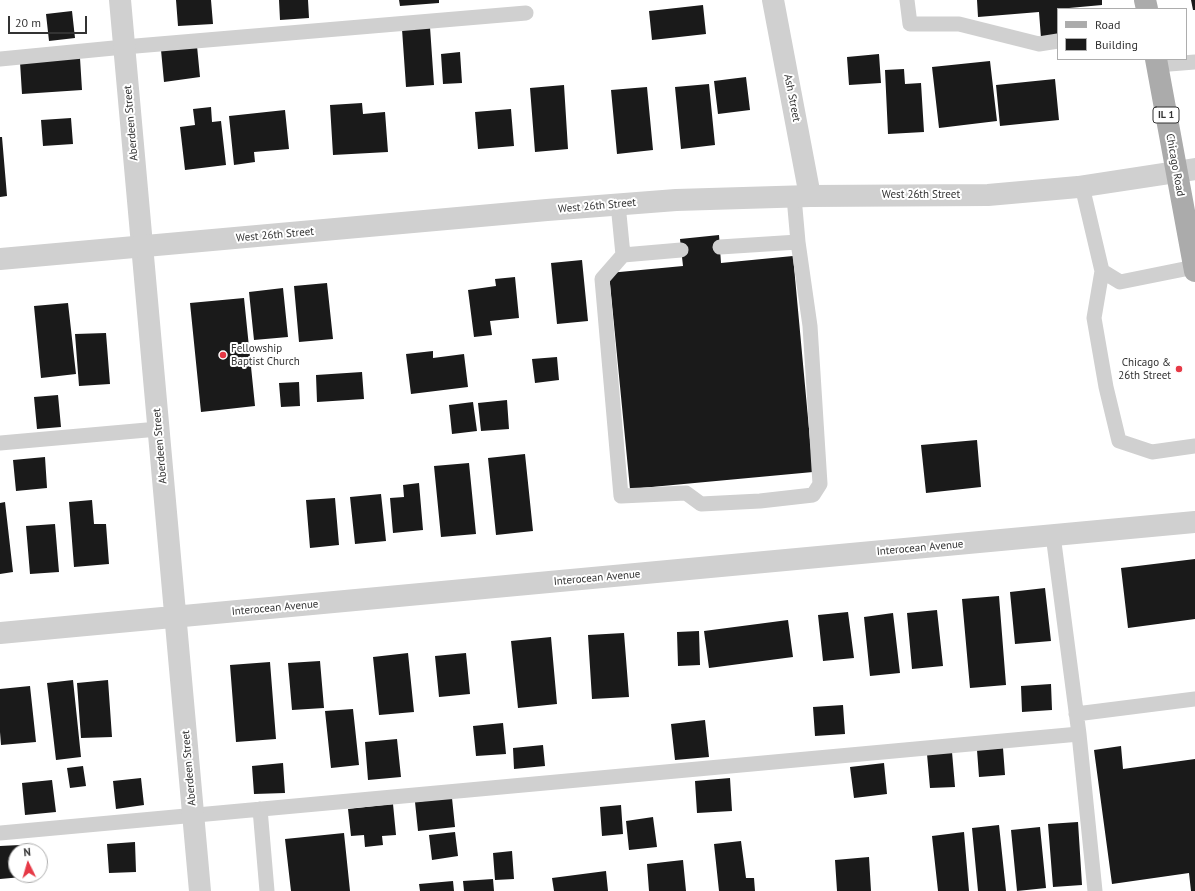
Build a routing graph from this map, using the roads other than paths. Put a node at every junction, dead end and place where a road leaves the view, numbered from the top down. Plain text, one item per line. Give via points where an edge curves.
1 (120, 0) edge
2 (773, 0) edge
3 (907, 0) edge
4 (526, 13) dead end
5 (1057, 41) edge
6 (124, 47) junction
7 (0, 59) edge
8 (1157, 62) edge
9 (1195, 62) edge
10 (1186, 171) edge
11 (1082, 186) junction
12 (802, 197) junction
13 (618, 204) junction
14 (798, 242) junction
15 (142, 247) junction
16 (720, 247) dead end
17 (681, 250) dead end
18 (623, 255) junction
19 (0, 259) edge
20 (1195, 269) edge
21 (1102, 271) junction
22 (158, 429) junction
23 (0, 443) edge
24 (1195, 446) edge
25 (1195, 522) edge
26 (1053, 535) junction
27 (176, 617) junction
28 (0, 633) edge
29 (1195, 699) edge
30 (1076, 714) junction
31 (1079, 734) junction
32 (260, 809) junction
33 (194, 815) junction
34 (0, 833) edge
35 (200, 891) edge
36 (267, 891) edge
37 (1095, 891) edge

1 - 6 street, Aberdeen Street
2 - 12 street, Ash Street
3 - 5 lane via 910,24 959,24 1039,44
4 - 6 lane
6 - 7 lane
6 - 15 street, Aberdeen Street
8 - 9 lane
8 - 10 main road, Chicago Road / IL 1
10 - 11 street, West 26th Street
10 - 20 main road, Chicago Road / IL 1
11 - 12 street, West 26th Street via 988,195
11 - 21 lane
12 - 13 street, West 26th Street
12 - 14 lane
13 - 15 street, West 26th Street
13 - 18 lane
14 - 16 lane
14 - 18 lane via 810,326 820,484 813,494 760,501 701,504 686,493 622,496 602,279
15 - 19 street, West 26th Street
15 - 22 street, Aberdeen Street
17 - 18 lane
20 - 21 lane via 1120,282
21 - 24 lane via 1094,318 1119,441 1152,452
22 - 23 lane
22 - 27 street, Aberdeen Street
25 - 26 street, Interocean Avenue
26 - 27 street, Interocean Avenue
26 - 30 lane
27 - 28 street, Interocean Avenue
27 - 33 street, Aberdeen Street
29 - 30 lane
30 - 31 lane
31 - 32 lane
31 - 37 lane
32 - 33 lane
32 - 36 lane
33 - 34 lane
33 - 35 street, Aberdeen Street

